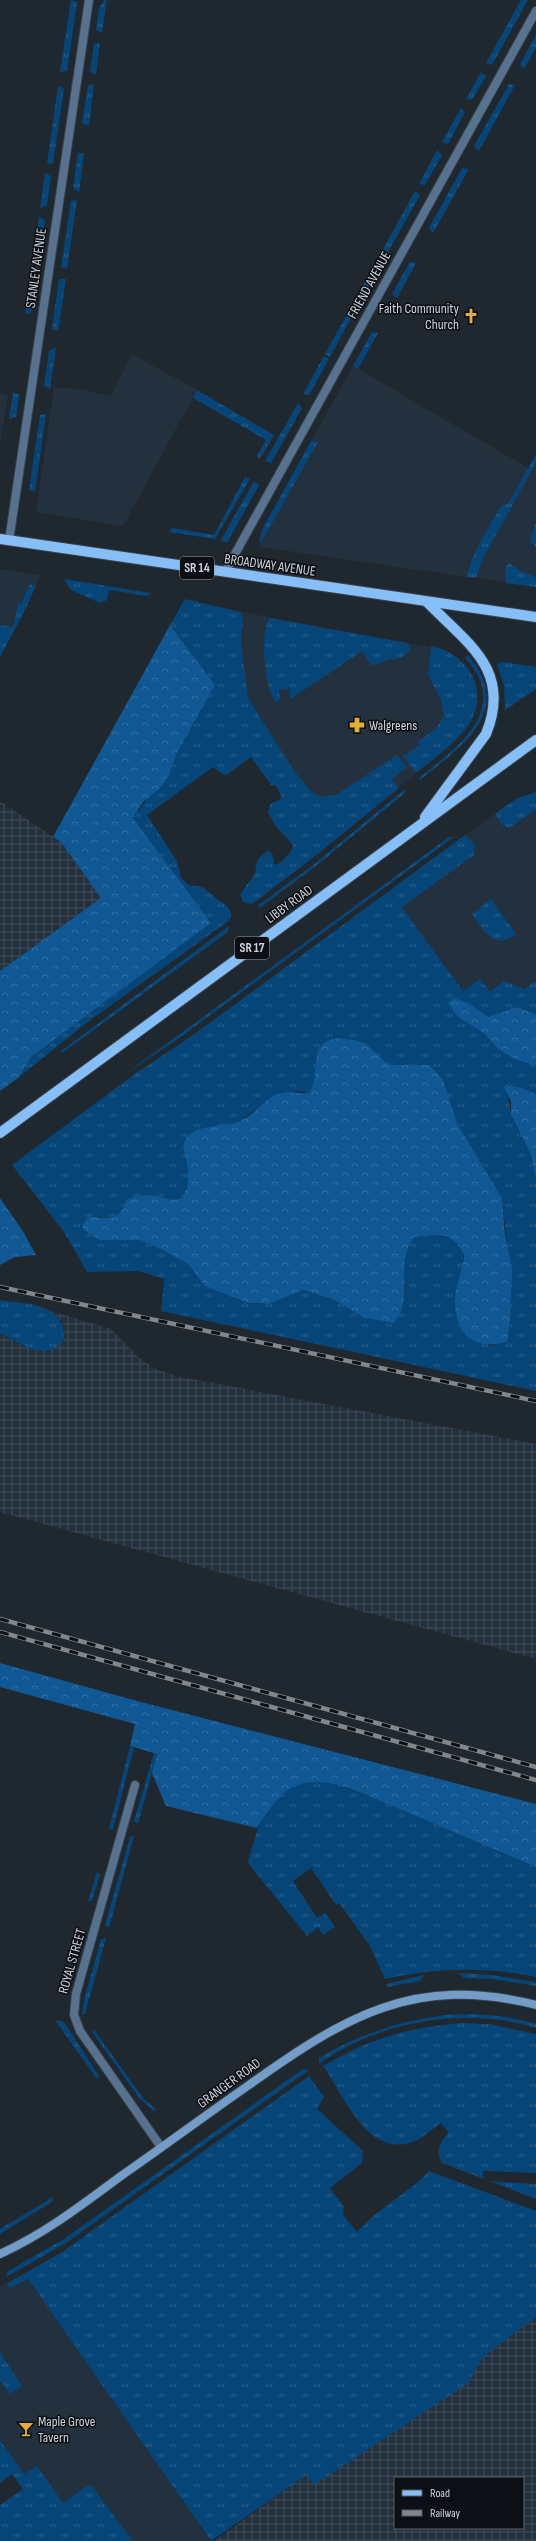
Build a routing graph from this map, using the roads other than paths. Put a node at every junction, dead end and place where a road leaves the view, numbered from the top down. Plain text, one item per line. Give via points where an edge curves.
1 (89, 0) edge
2 (536, 11) edge
3 (5, 540) edge
4 (225, 572) junction
5 (427, 602) junction
6 (536, 617) edge
7 (536, 740) edge
8 (418, 826) junction
9 (0, 1132) edge
10 (136, 1785) dead end
11 (536, 2005) edge
12 (161, 2147) junction
13 (0, 2254) edge

1 - 3 street, STANLEY AVENUE
2 - 4 street, FRIEND AVENUE
3 - 4 main road, BROADWAY AVENUE / SR 14
4 - 5 main road, BROADWAY AVENUE / SR 14
5 - 6 main road, BROADWAY AVENUE / SR 14
5 - 8 main road via 485,664 492,678 495,702 486,734
7 - 8 main road, LIBBY ROAD / SR 17
8 - 9 main road, LIBBY ROAD / SR 17
10 - 12 street, ROYAL STREET via 73,2012 83,2036
11 - 12 street, GRANGER ROAD via 497,1997 469,1995 423,1998 361,2015 300,2049
12 - 13 street, GRANGER ROAD via 50,2228

